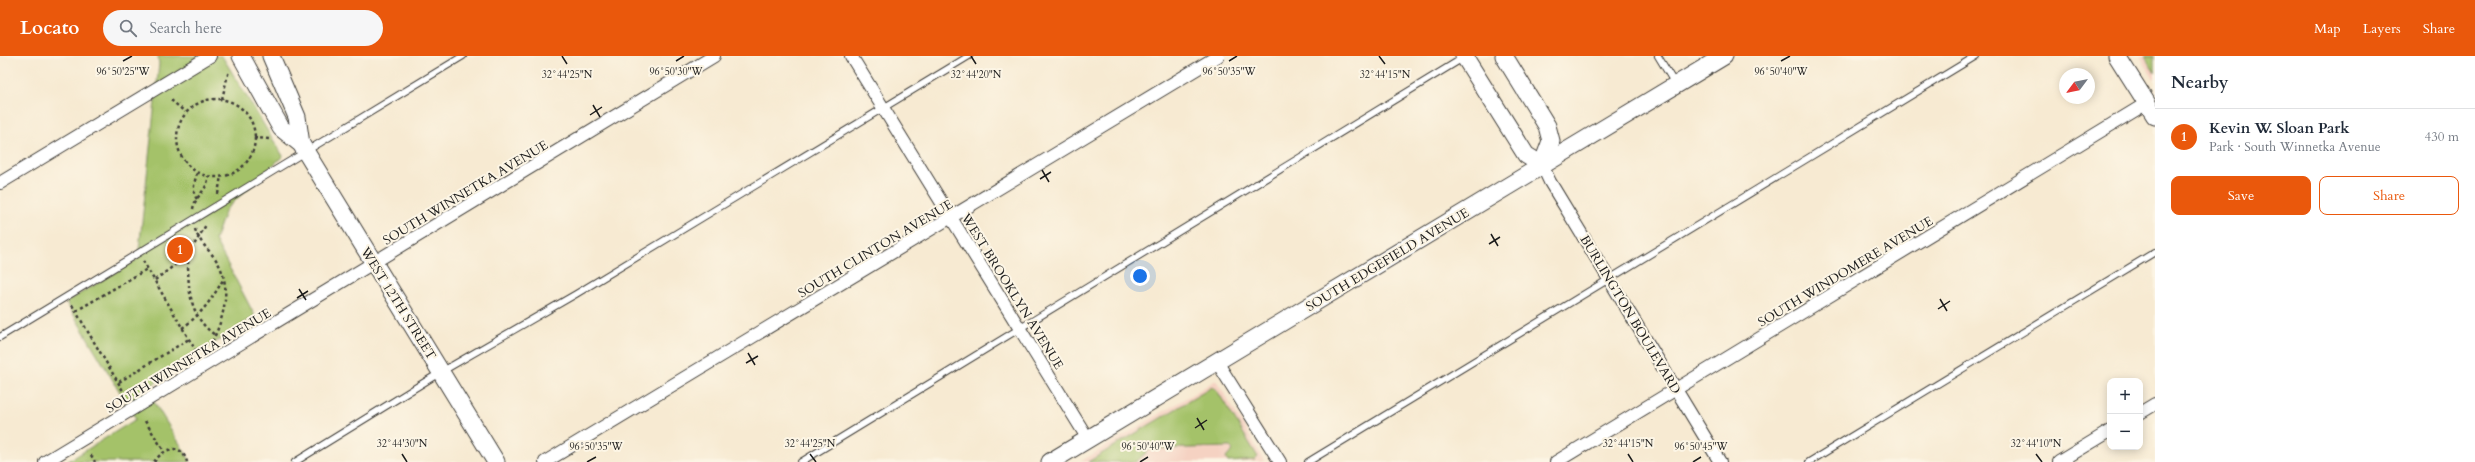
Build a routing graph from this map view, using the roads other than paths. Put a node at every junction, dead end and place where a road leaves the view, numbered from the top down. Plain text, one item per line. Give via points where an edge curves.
1 (210, 56) edge
2 (241, 56) edge
3 (271, 56) edge
4 (463, 56) edge
5 (714, 56) edge
6 (851, 56) edge
7 (969, 56) edge
8 (1218, 56) edge
9 (1464, 56) edge
10 (1504, 56) edge
11 (1658, 56) edge
12 (1724, 56) edge
13 (1976, 56) edge
14 (2117, 56) edge
15 (1676, 85) junction
16 (883, 108) junction
17 (2151, 109) edge
18 (303, 148) junction
19 (1542, 165) junction
20 (0, 183) edge
21 (951, 218) junction
22 (2155, 252) edge
23 (374, 264) junction
24 (1610, 280) junction
25 (1019, 329) junction
26 (0, 337) edge
27 (1217, 362) junction
28 (441, 372) junction
29 (1677, 389) junction
30 (2155, 404) edge
31 (2143, 411) edge
32 (2107, 433) edge
33 (1088, 439) junction
34 (45, 462) edge
35 (295, 462) edge
36 (496, 462) edge
37 (545, 462) edge
38 (801, 462) edge
39 (1050, 462) edge
40 (1280, 462) edge
41 (1308, 462) edge
42 (1556, 462) edge
43 (1720, 462) edge
44 (1809, 462) edge
45 (2059, 462) edge

1 - 20 street
2 - 18 street, WEST 12TH STREET via 281,128
3 - 18 street, WEST 12TH STREET via 297,117
4 - 18 lane
5 - 23 street, SOUTH WINNETKA AVENUE
6 - 16 street, WEST BROOKLYN AVENUE
7 - 16 lane
8 - 21 street, SOUTH CLINTON AVENUE
9 - 19 street via 1526,155
9 - 25 lane
10 - 19 street via 1547,126 1551,141
11 - 15 lane
12 - 15 street, SOUTH EDGEFIELD AVENUE
13 - 24 lane
14 - 17 street
15 - 19 street, SOUTH EDGEFIELD AVENUE
16 - 21 street, WEST BROOKLYN AVENUE
16 - 28 lane via 576,294
17 - 29 street, SOUTH WINDOMERE AVENUE
18 - 23 street, WEST 12TH STREET
18 - 26 lane via 214,208
19 - 24 street, BURLINGTON BOULEVARD
19 - 27 street, SOUTH EDGEFIELD AVENUE
21 - 25 street, WEST BROOKLYN AVENUE
21 - 37 street, SOUTH CLINTON AVENUE
22 - 44 lane
23 - 28 street, WEST 12TH STREET
23 - 34 street, SOUTH WINNETKA AVENUE
24 - 29 street, BURLINGTON BOULEVARD
24 - 41 lane
25 - 33 street, WEST BROOKLYN AVENUE
25 - 38 lane
27 - 33 street, SOUTH EDGEFIELD AVENUE
27 - 40 street
28 - 35 lane
28 - 36 street, WEST 12TH STREET
29 - 42 street, SOUTH WINDOMERE AVENUE
29 - 43 street, BURLINGTON BOULEVARD
30 - 31 street
32 - 45 street
33 - 39 street, SOUTH EDGEFIELD AVENUE

